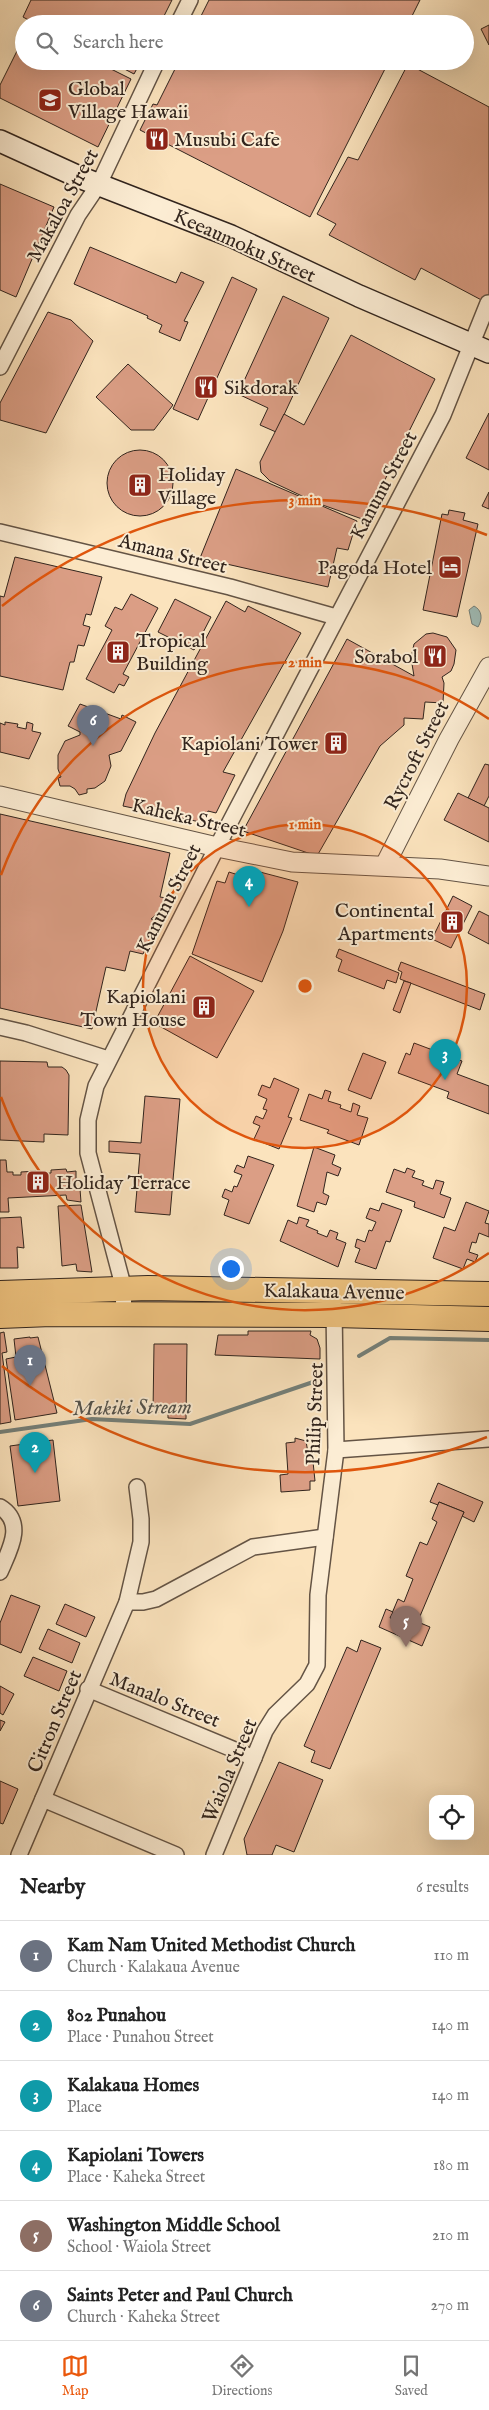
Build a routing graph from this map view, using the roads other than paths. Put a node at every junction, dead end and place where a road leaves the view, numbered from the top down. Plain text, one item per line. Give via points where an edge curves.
1 (190, 0) edge
2 (182, 15) edge
3 (153, 70) edge
4 (0, 142) edge
5 (100, 184) junction
6 (488, 303) dead end
7 (480, 348) edge
8 (0, 367) edge
9 (0, 532) edge
10 (336, 617) junction
11 (489, 666) edge
12 (0, 796) edge
13 (217, 847) junction
14 (386, 865) junction
15 (489, 876) edge
16 (0, 1027) edge
17 (108, 1059) junction
18 (124, 1289) junction
19 (333, 1292) junction
20 (0, 1293) edge
21 (489, 1294) edge
22 (334, 1315) junction
23 (0, 1316) edge
24 (123, 1316) junction
25 (489, 1319) edge
26 (489, 1439) edge
27 (336, 1450) junction
28 (136, 1488) dead end
29 (4, 1511) edge
30 (325, 1537) junction
31 (0, 1572) edge
32 (127, 1602) junction
33 (88, 1689) junction
34 (254, 1758) junction
35 (43, 1799) junction
36 (18, 1855) edge
37 (176, 1855) edge
38 (214, 1855) edge

1 - 2 street
3 - 5 street, Makaloa Street
4 - 5 main road, Keeaumoku Street
5 - 7 main road, Keeaumoku Street via 232,236
5 - 8 street, Makaloa Street via 78,215
6 - 7 street, Kanunu Street
7 - 10 street, Kanunu Street
9 - 10 street, Amana Street via 230,587
10 - 13 street, Kanunu Street
11 - 14 street, Rycroft Street
12 - 13 street, Kaheka Street
13 - 14 street, Kaheka Street via 292,862
13 - 17 street, Kanunu Street
14 - 15 street, Kaheka Street
16 - 17 street
17 - 18 street, Kanunu Street via 88,1120 88,1153
18 - 19 main road, Kalakaua Avenue
18 - 20 main road, Kalakaua Avenue
18 - 24 street, Kanunu Street
19 - 21 main road, Kalakaua Avenue
19 - 22 street, Philip Street
22 - 24 main road, Kalakaua Avenue
22 - 25 main road, Kalakaua Avenue
22 - 27 street, Philip Street
23 - 24 main road, Kalakaua Avenue
26 - 27 street
27 - 30 street, Philip Street
28 - 32 street, Citron Street via 141,1542
29 - 31 street via 14,1525 14,1536
30 - 32 street via 252,1547 156,1599
30 - 34 street, Waiola Street via 318,1595 315,1672 308,1684 270,1723
32 - 33 street, Citron Street
33 - 34 street, Manalo Street
33 - 35 street, Citron Street
34 - 38 street, Waiola Street
35 - 36 street, Citron Street
35 - 37 street

